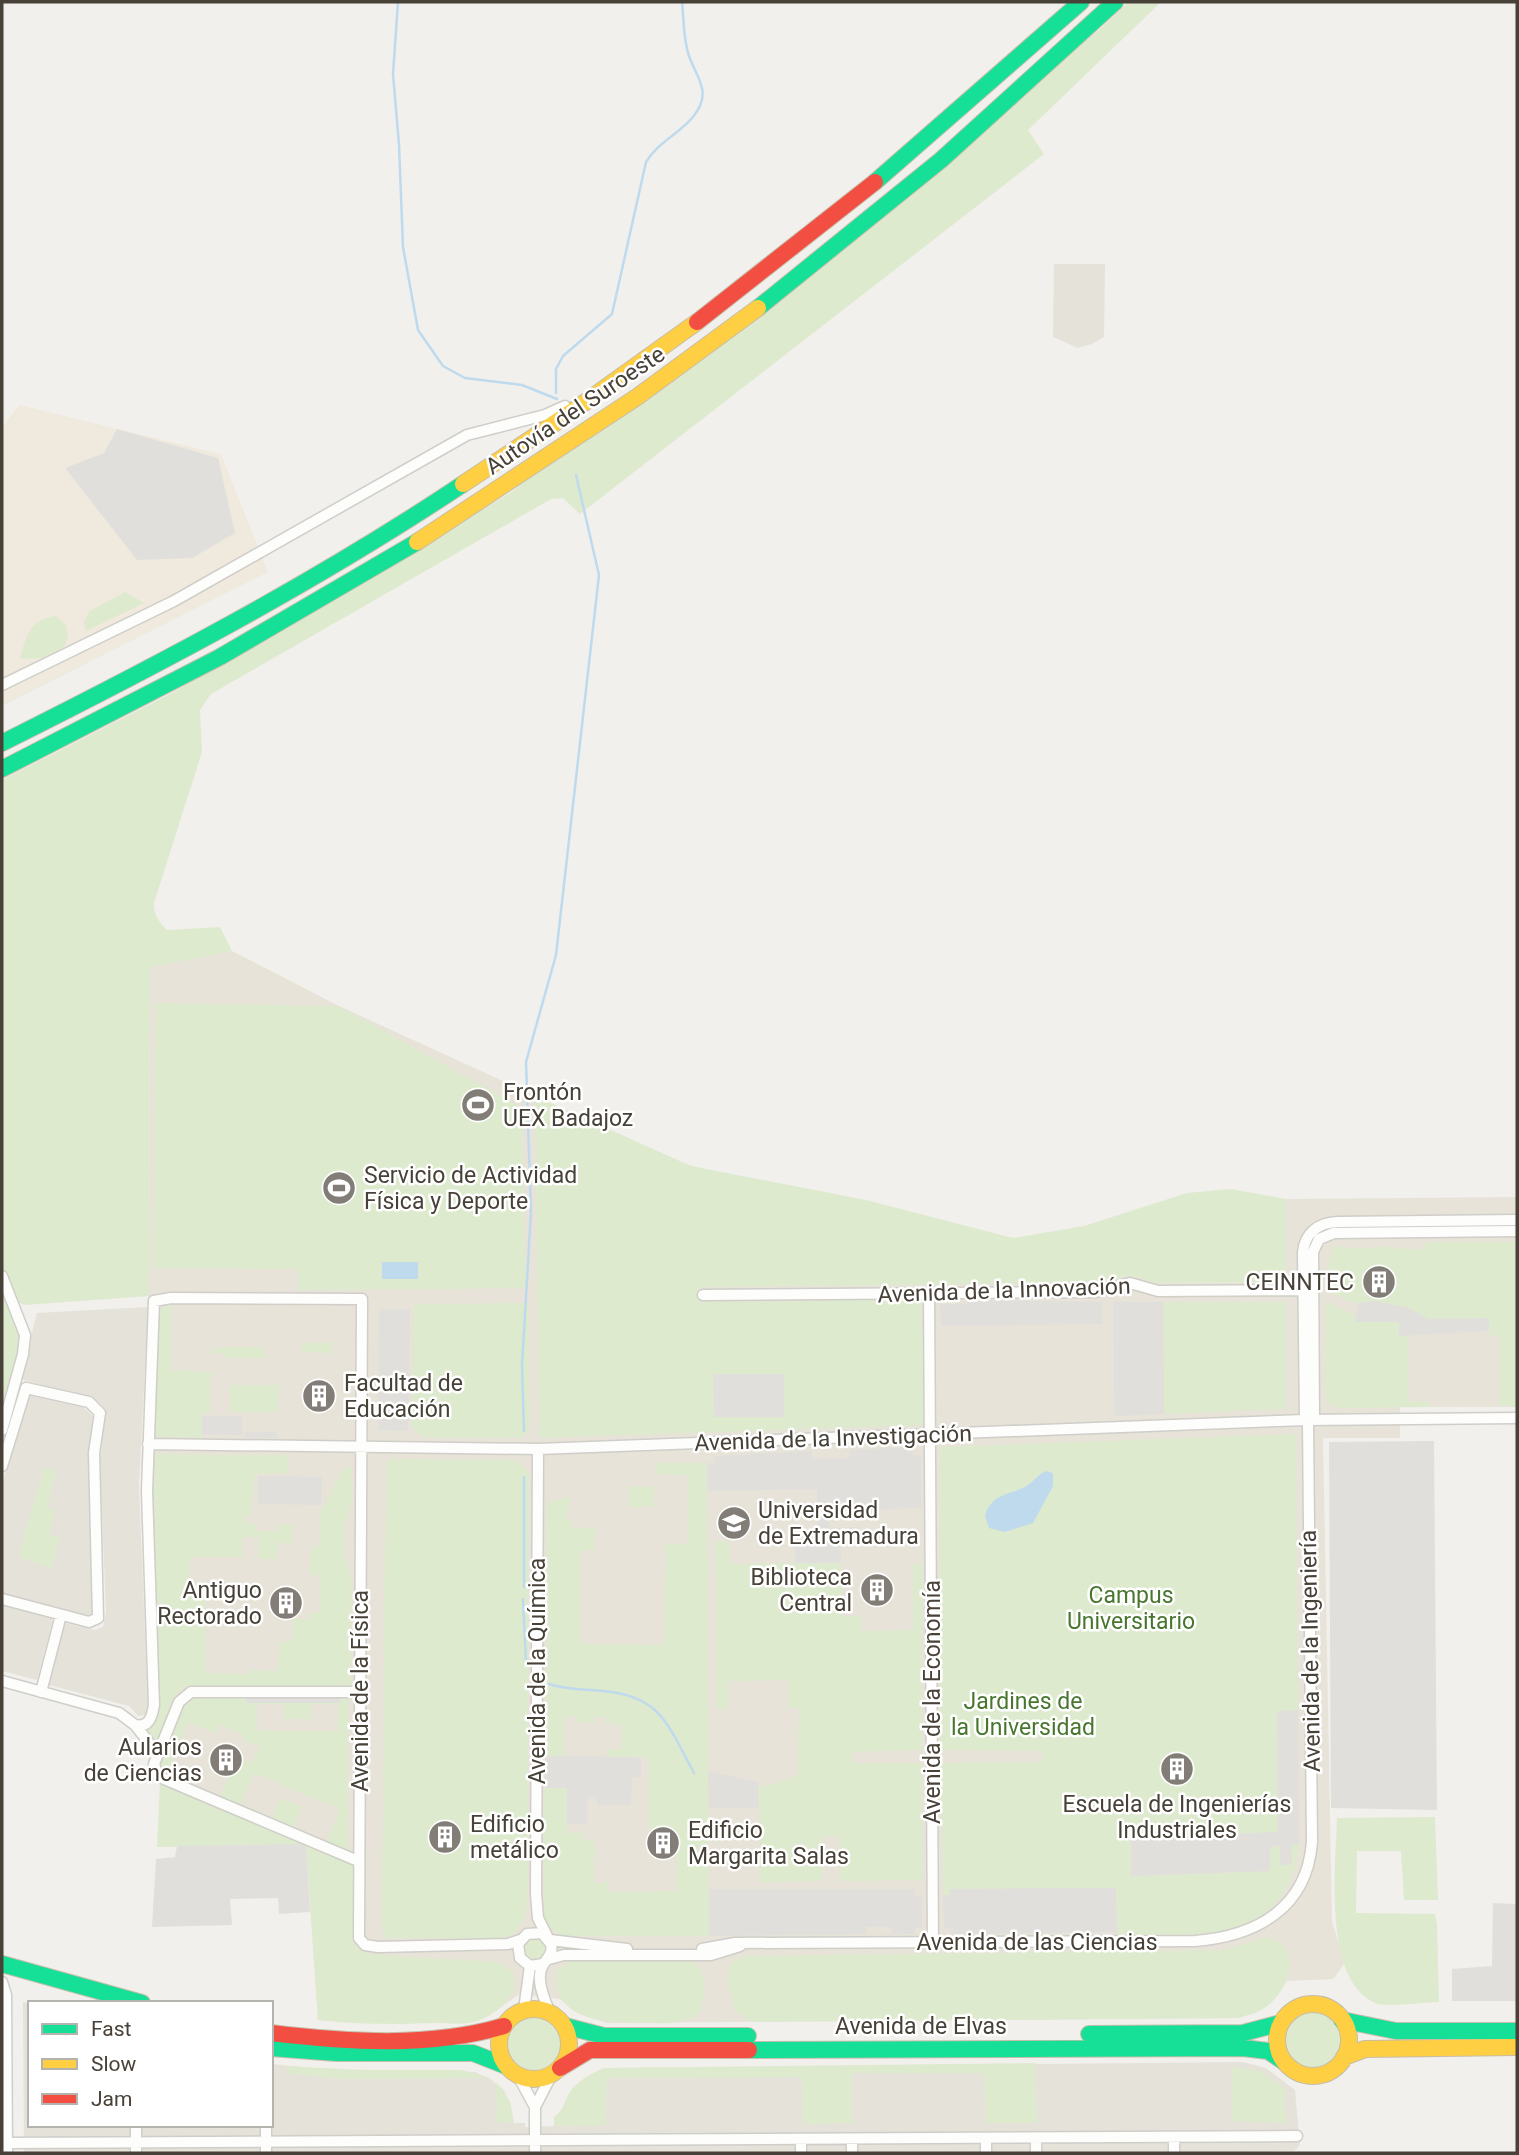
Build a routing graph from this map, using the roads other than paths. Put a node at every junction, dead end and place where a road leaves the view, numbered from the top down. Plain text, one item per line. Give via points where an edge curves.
1 (1081, 2) edge
2 (1115, 2) edge
3 (609, 386) junction
4 (2, 685) edge
5 (2, 743) edge
6 (2, 769) edge
7 (1517, 1220) edge
8 (1517, 1231) edge
9 (2, 1276) edge
10 (1304, 1290) junction
11 (929, 1293) junction
12 (703, 1295) dead end
13 (1517, 1418) edge
14 (1309, 1420) junction
15 (2, 1430) edge
16 (930, 1434) junction
17 (148, 1444) junction
18 (361, 1447) junction
19 (538, 1449) junction
20 (2, 1466) edge
21 (2, 1599) edge
22 (61, 1615) junction
23 (2, 1681) edge
24 (41, 1692) junction
25 (360, 1692) junction
26 (135, 1725) junction
27 (158, 1754) junction
28 (358, 1861) junction
29 (1304, 1880) joint
30 (536, 1894) junction
31 (523, 1937) junction
32 (548, 1938) junction
33 (933, 1943) junction
34 (748, 1944) junction
35 (702, 1949) junction
36 (721, 1955) junction
37 (546, 1962) junction
38 (2, 1964) edge
39 (530, 1966) junction
40 (3, 1985) edge
41 (78, 2001) edge
42 (135, 2001) edge
43 (524, 2010) junction
44 (549, 2011) junction
45 (1342, 2020) junction
46 (1281, 2024) junction
47 (504, 2026) junction
48 (565, 2026) junction
49 (1517, 2031) edge
50 (273, 2033) edge
51 (1517, 2047) edge
52 (273, 2048) edge
53 (1344, 2057) junction
54 (1283, 2061) junction
55 (512, 2070) junction
56 (556, 2071) junction
57 (535, 2107) junction
58 (136, 2127) edge
59 (265, 2127) edge
60 (1297, 2136) dead end
61 (1174, 2137) junction
62 (986, 2138) junction
63 (1036, 2138) junction
64 (801, 2139) junction
65 (852, 2139) junction
66 (664, 2140) junction
67 (535, 2141) junction
68 (395, 2147) edge
69 (7, 2148) edge
70 (136, 2148) edge
71 (266, 2148) edge
72 (536, 2153) edge
73 (664, 2153) edge
74 (801, 2153) edge
75 (852, 2153) edge
76 (986, 2153) edge
77 (1036, 2153) edge
78 (1174, 2153) edge

1 - 3 highway, Autovía del Suroeste via 818,231
2 - 6 highway, Autovía del Suroeste via 984,123 844,241 620,408 330,594 166,687
3 - 4 street via 545,415 467,435 158,608
3 - 5 highway, Autovía del Suroeste via 471,480 320,573 158,664
7 - 10 street via 1326,1223 1304,1243
8 - 14 street via 1337,1233 1319,1239 1313,1252
9 - 15 street via 25,1335
10 - 11 street, Avenida de la Innovación via 1157,1291 1130,1283 1095,1292
10 - 14 street
11 - 12 street, Avenida de la Innovación
11 - 16 street, Avenida de la Economía
13 - 14 street, Avenida de la Investigación
14 - 16 street, Avenida de la Investigación
14 - 29 street, Avenida de la Ingeniería via 1312,1842
16 - 19 street, Avenida de la Investigación
16 - 33 street, Avenida de la Economía
17 - 18 street, Avenida de la Investigación
17 - 18 street, Avenida de la Física via 154,1301 362,1299
17 - 26 street via 154,1705 149,1721
18 - 19 street, Avenida de la Investigación
18 - 25 street, Avenida de la Física
19 - 30 street, Avenida de la Química
20 - 22 street via 26,1388 89,1402 99,1410 94,1459 99,1615 91,1622
21 - 22 street
22 - 24 street
23 - 24 street
24 - 26 street via 112,1710
25 - 27 street via 191,1692 179,1702
25 - 28 street, Avenida de la Física
26 - 27 street
27 - 28 street via 155,1769 164,1779
28 - 31 street, Avenida de la Física via 358,1935 362,1942 373,1946 508,1944
29 - 33 street, Avenida de las Ciencias via 1286,1905 1266,1921 1217,1939
30 - 31 street, Avenida de la Química
30 - 32 street, Avenida de la Química via 538,1918
31 - 32 street via 537,1932
31 - 39 street via 520,1958
32 - 35 street via 630,1949
32 - 37 street via 552,1952
33 - 34 street, Avenida de las Ciencias
34 - 35 street, Avenida de las Ciencias
34 - 36 street, Avenida de las Ciencias
35 - 36 street
36 - 37 street, Avenida de las Ciencias via 564,1955
37 - 39 street
37 - 44 street via 541,1990
38 - 42 highway
39 - 43 street
40 - 41 highway
40 - 69 street
43 - 44 highway
43 - 47 highway
44 - 48 highway
45 - 46 highway via 1329,2008 1310,2004 1292,2011
45 - 49 highway via 1396,2031
45 - 53 highway via 1348,2037
46 - 48 highway, Avenida de Elvas via 1243,2033 767,2036 604,2036
46 - 54 highway via 1277,2042
47 - 50 highway via 485,2034 436,2038
47 - 55 highway via 499,2046
48 - 56 highway via 570,2048
51 - 53 highway via 1365,2049
52 - 55 highway via 473,2053
53 - 54 highway via 1328,2072 1313,2076 1299,2073
54 - 56 highway, Avenida de Elvas via 1268,2051 1243,2048 590,2050
55 - 56 highway via 534,2079
55 - 57 street
56 - 57 street
57 - 67 street
58 - 70 street
59 - 71 street
60 - 61 street
61 - 63 street
61 - 78 street
62 - 63 street
62 - 65 street
62 - 76 street
63 - 77 street
64 - 65 street
64 - 66 street
64 - 74 street
65 - 75 street
66 - 67 street
66 - 73 street
67 - 68 street
67 - 72 street
68 - 71 street
69 - 70 street
70 - 71 street

